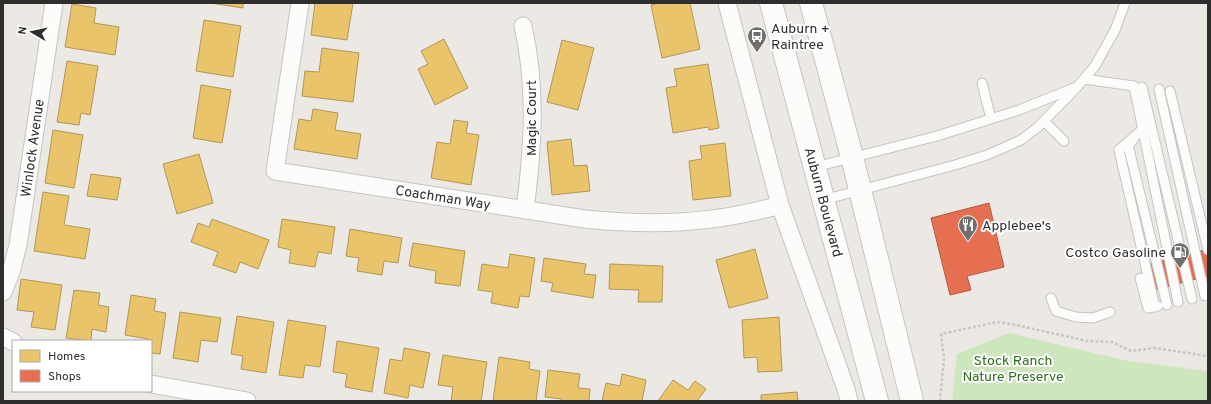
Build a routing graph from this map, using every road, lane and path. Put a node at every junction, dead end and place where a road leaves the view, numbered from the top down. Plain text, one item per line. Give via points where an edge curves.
1 (54, 3) edge
2 (300, 3) edge
3 (727, 3) edge
4 (771, 3) edge
5 (811, 3) edge
6 (1125, 3) edge
7 (523, 26) dead end
8 (1084, 78) junction
9 (982, 83) dead end
10 (1138, 86) junction
11 (1077, 87) junction
12 (1159, 90) dead end
13 (1170, 91) dead end
14 (991, 119) junction
15 (1044, 121) junction
16 (1143, 129) junction
17 (1064, 141) dead end
18 (852, 157) junction
19 (814, 167) junction
20 (860, 190) junction
21 (823, 200) junction
22 (780, 205) junction
23 (525, 210) junction
24 (1208, 250) edge
25 (1140, 278) dead end
26 (3, 292) edge
27 (1206, 296) edge
28 (1051, 298) dead end
29 (1192, 299) junction
30 (1178, 302) junction
31 (1167, 305) junction
32 (1154, 307) junction
33 (1110, 312) dead end
34 (3, 337) edge
35 (12, 342) edge
36 (1208, 356) edge
37 (152, 384) edge
38 (247, 401) edge
39 (849, 401) edge
40 (877, 401) edge
41 (912, 401) edge
42 (940, 401) edge

1 - 26 street, Winlock Avenue via 18,245
2 - 23 street, Coachman Way via 275,171
3 - 22 street
4 - 19 main road, Auburn Boulevard
5 - 18 main road
6 - 8 lane via 1108,44 1095,66
7 - 23 street, Magic Court via 532,81 530,169
8 - 10 lane
8 - 11 lane
9 - 14 lane
10 - 16 lane
10 - 29 lane
11 - 14 lane
11 - 15 lane
12 - 27 lane
13 - 24 lane
14 - 18 lane via 937,136
15 - 17 lane
15 - 20 lane via 1021,140 987,155
16 - 30 lane
16 - 31 lane via 1128,145
16 - 32 lane via 1119,150
18 - 19 lane
18 - 20 main road
19 - 21 main road, Auburn Boulevard
20 - 21 lane
20 - 41 main road
21 - 40 main road, Auburn Boulevard
22 - 23 street, Coachman Way via 720,219 670,223 585,219
22 - 39 street
25 - 32 lane via 1148,308
27 - 29 lane
28 - 33 lane via 1056,311 1076,317 1093,318
29 - 30 lane
30 - 31 lane
31 - 32 lane
34 - 35 street
36 - 42 path via 1154,348 1131,351 1112,342 1087,341 997,322 942,334 944,359
37 - 38 street

